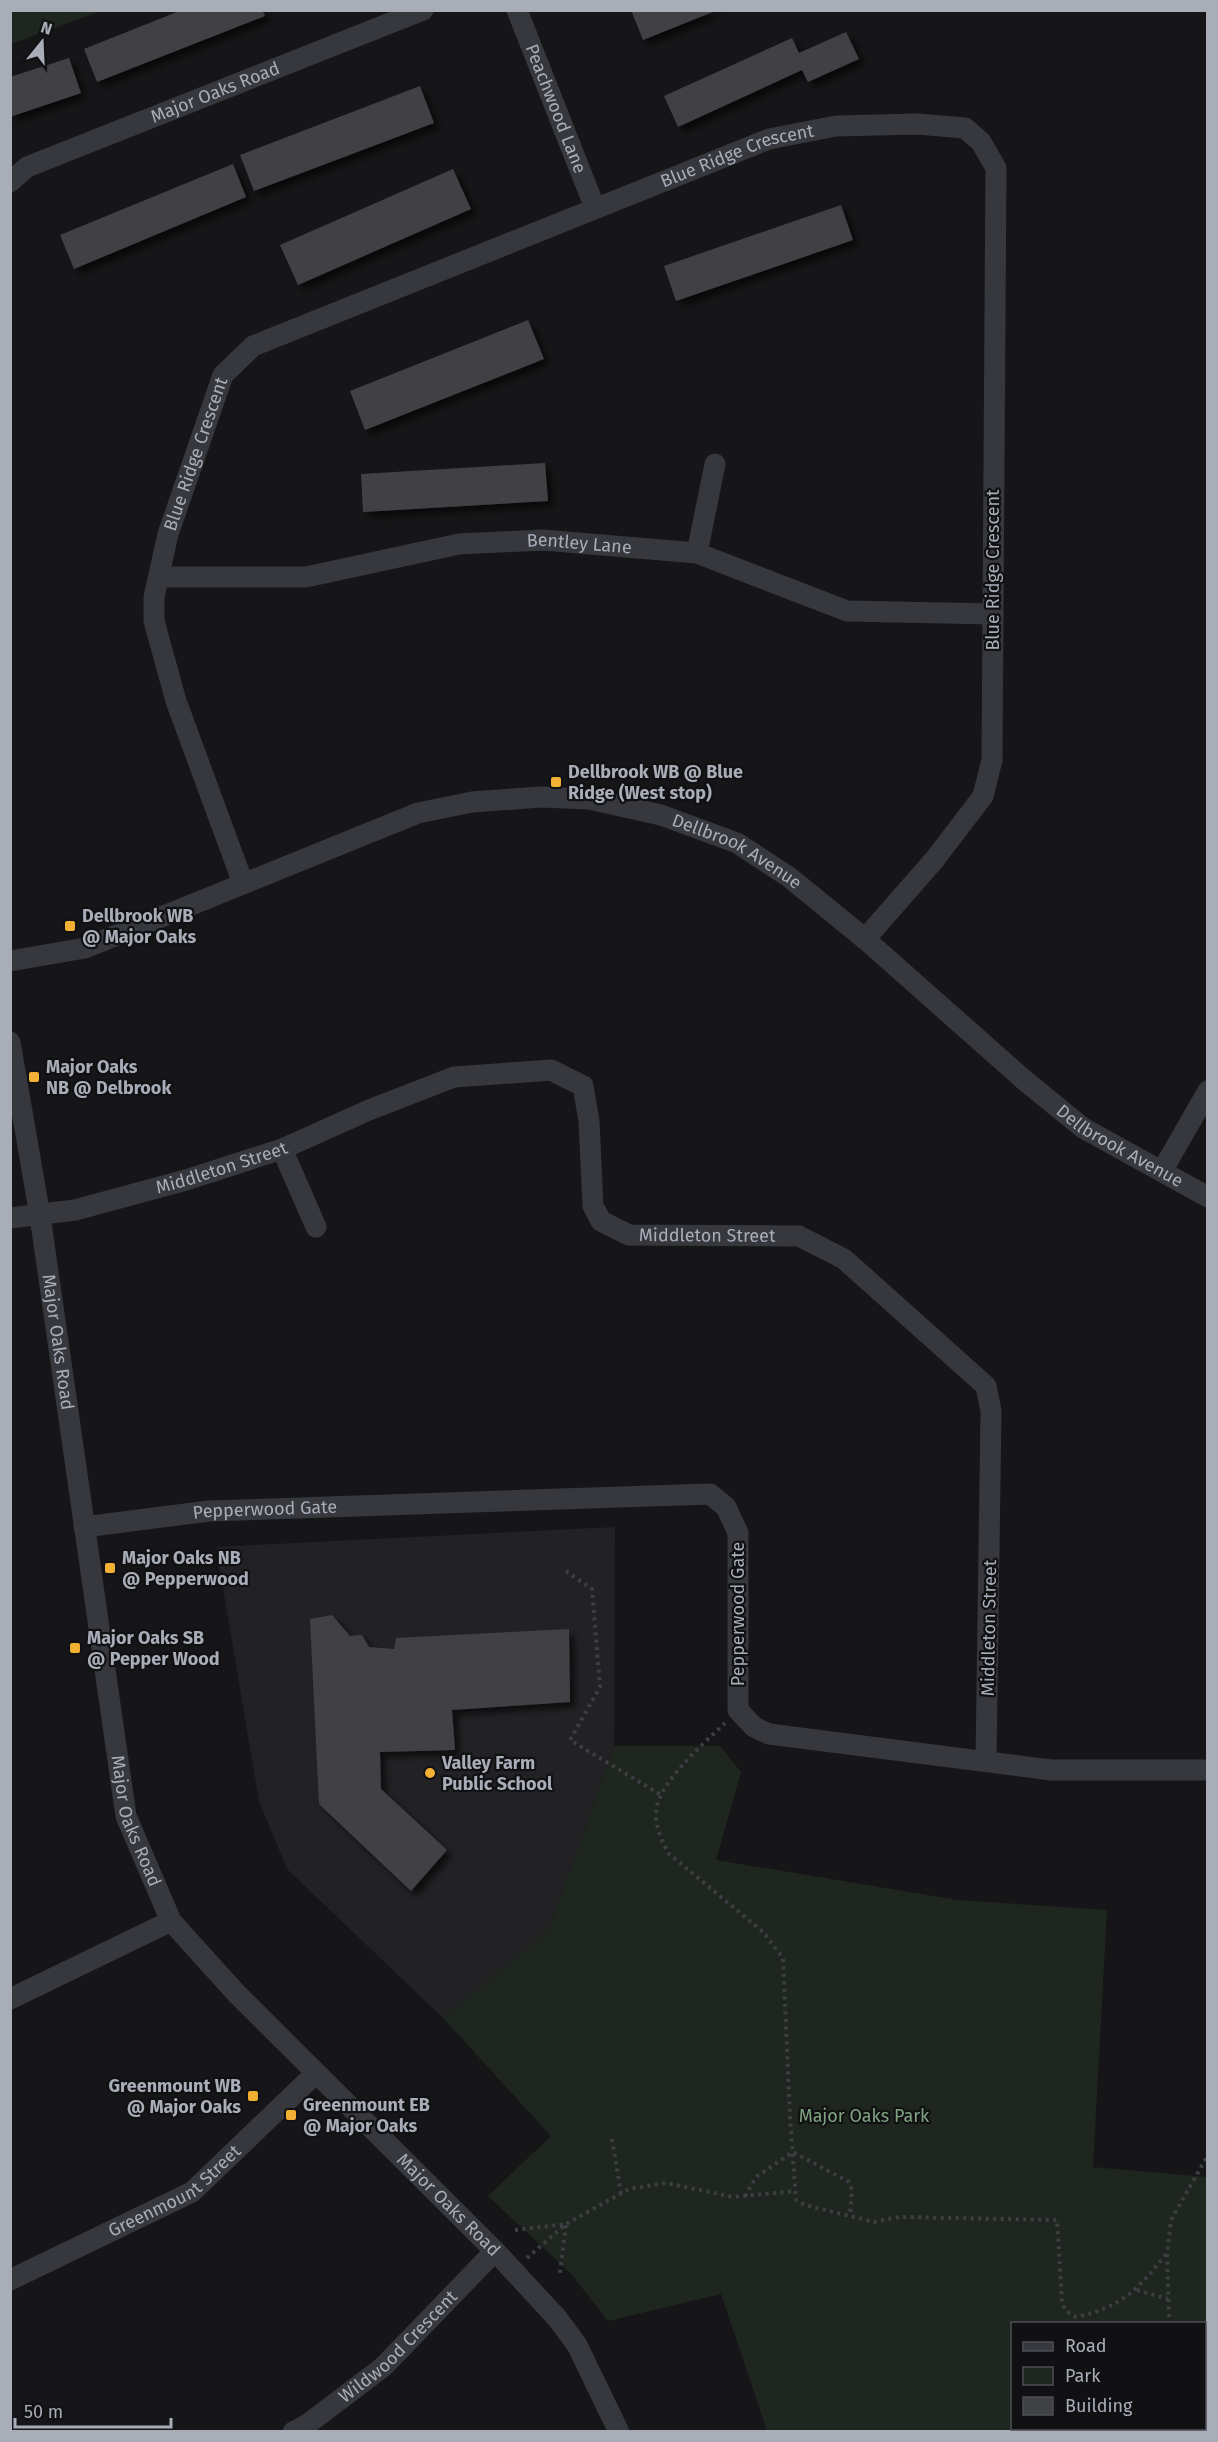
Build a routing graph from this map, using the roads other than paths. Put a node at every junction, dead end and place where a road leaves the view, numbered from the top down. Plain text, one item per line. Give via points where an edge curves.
1 (423, 10) edge
2 (517, 10) edge
3 (10, 182) edge
4 (596, 208) junction
5 (716, 464) dead end
6 (697, 553) junction
7 (159, 577) junction
8 (993, 614) junction
9 (243, 883) junction
10 (865, 939) junction
11 (10, 961) edge
12 (10, 1042) edge
13 (1208, 1091) edge
14 (282, 1149) junction
15 (1162, 1171) junction
16 (1208, 1197) edge
17 (40, 1216) junction
18 (10, 1218) edge
19 (316, 1227) dead end
20 (84, 1527) junction
21 (986, 1761) junction
22 (1208, 1770) edge
23 (171, 1921) junction
24 (10, 1999) edge
25 (316, 2073) junction
26 (495, 2252) junction
27 (10, 2280) edge
28 (293, 2432) edge
29 (619, 2432) edge

1 - 3 street, Major Oaks Road via 27,167
2 - 4 street, Peachwood Lane
4 - 7 street, Blue Ridge Crescent via 253,346 223,375 168,534
4 - 8 street, Blue Ridge Crescent via 769,139 836,126 917,124 965,128 981,142 996,168
5 - 6 street
6 - 7 street, Bentley Lane via 543,540 459,544 306,577
6 - 8 street, Bentley Lane via 847,611
7 - 9 street, Blue Ridge Crescent via 154,621 176,701
8 - 10 street, Blue Ridge Crescent via 992,760 983,796 936,859
9 - 10 street, Dellbrook Avenue via 418,813 472,802 541,797 589,799 661,815 737,843 789,877
9 - 11 street, Dellbrook Avenue via 86,948
10 - 15 street, Dellbrook Avenue via 1083,1128
12 - 17 street, Major Oaks Road
13 - 15 street
14 - 17 street, Middleton Street via 186,1180
14 - 19 street
14 - 21 street, Middleton Street via 454,1077 551,1070 583,1086 590,1121 593,1206 601,1221 628,1235 799,1236 844,1259 986,1386 991,1411
15 - 16 street, Dellbrook Avenue
17 - 18 street, Middleton Street
17 - 20 street, Major Oaks Road
20 - 21 street, Pepperwood Gate via 209,1511 710,1494 726,1507 738,1533 738,1710 754,1727 770,1734
20 - 23 street, Major Oaks Road via 126,1816
21 - 22 street, Pepperwood Gate via 1051,1770
23 - 24 street
23 - 25 street, Major Oaks Road
25 - 26 street, Major Oaks Road
25 - 27 street, Greenmount Street via 192,2192
26 - 28 street, Wildwood Crescent via 382,2367
26 - 29 street, Major Oaks Road via 577,2344

